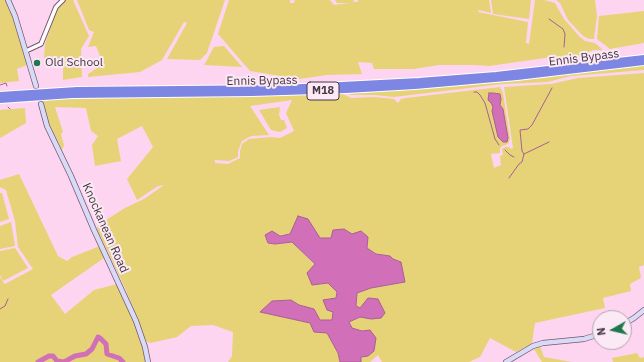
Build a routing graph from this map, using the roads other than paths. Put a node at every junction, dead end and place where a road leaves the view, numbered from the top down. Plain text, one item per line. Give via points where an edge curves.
1 (8, 0) edge
2 (63, 0) edge
3 (26, 51) junction
4 (644, 58) edge
5 (644, 62) edge
6 (36, 86) dead end
7 (0, 95) edge
8 (0, 100) edge
9 (41, 104) dead end
10 (644, 310) edge
11 (632, 319) edge
12 (592, 336) edge
13 (148, 362) edge
14 (506, 362) edge

1 - 3 street
2 - 3 street via 56,7 41,44
3 - 6 street
4 - 7 highway, Ennis Bypass / M18 via 419,81 276,88 77,90
5 - 8 highway, Ennis Bypass / M18 via 407,87
9 - 13 street, Knockanean Road via 47,126 136,321
10 - 11 street
12 - 14 street via 543,342

